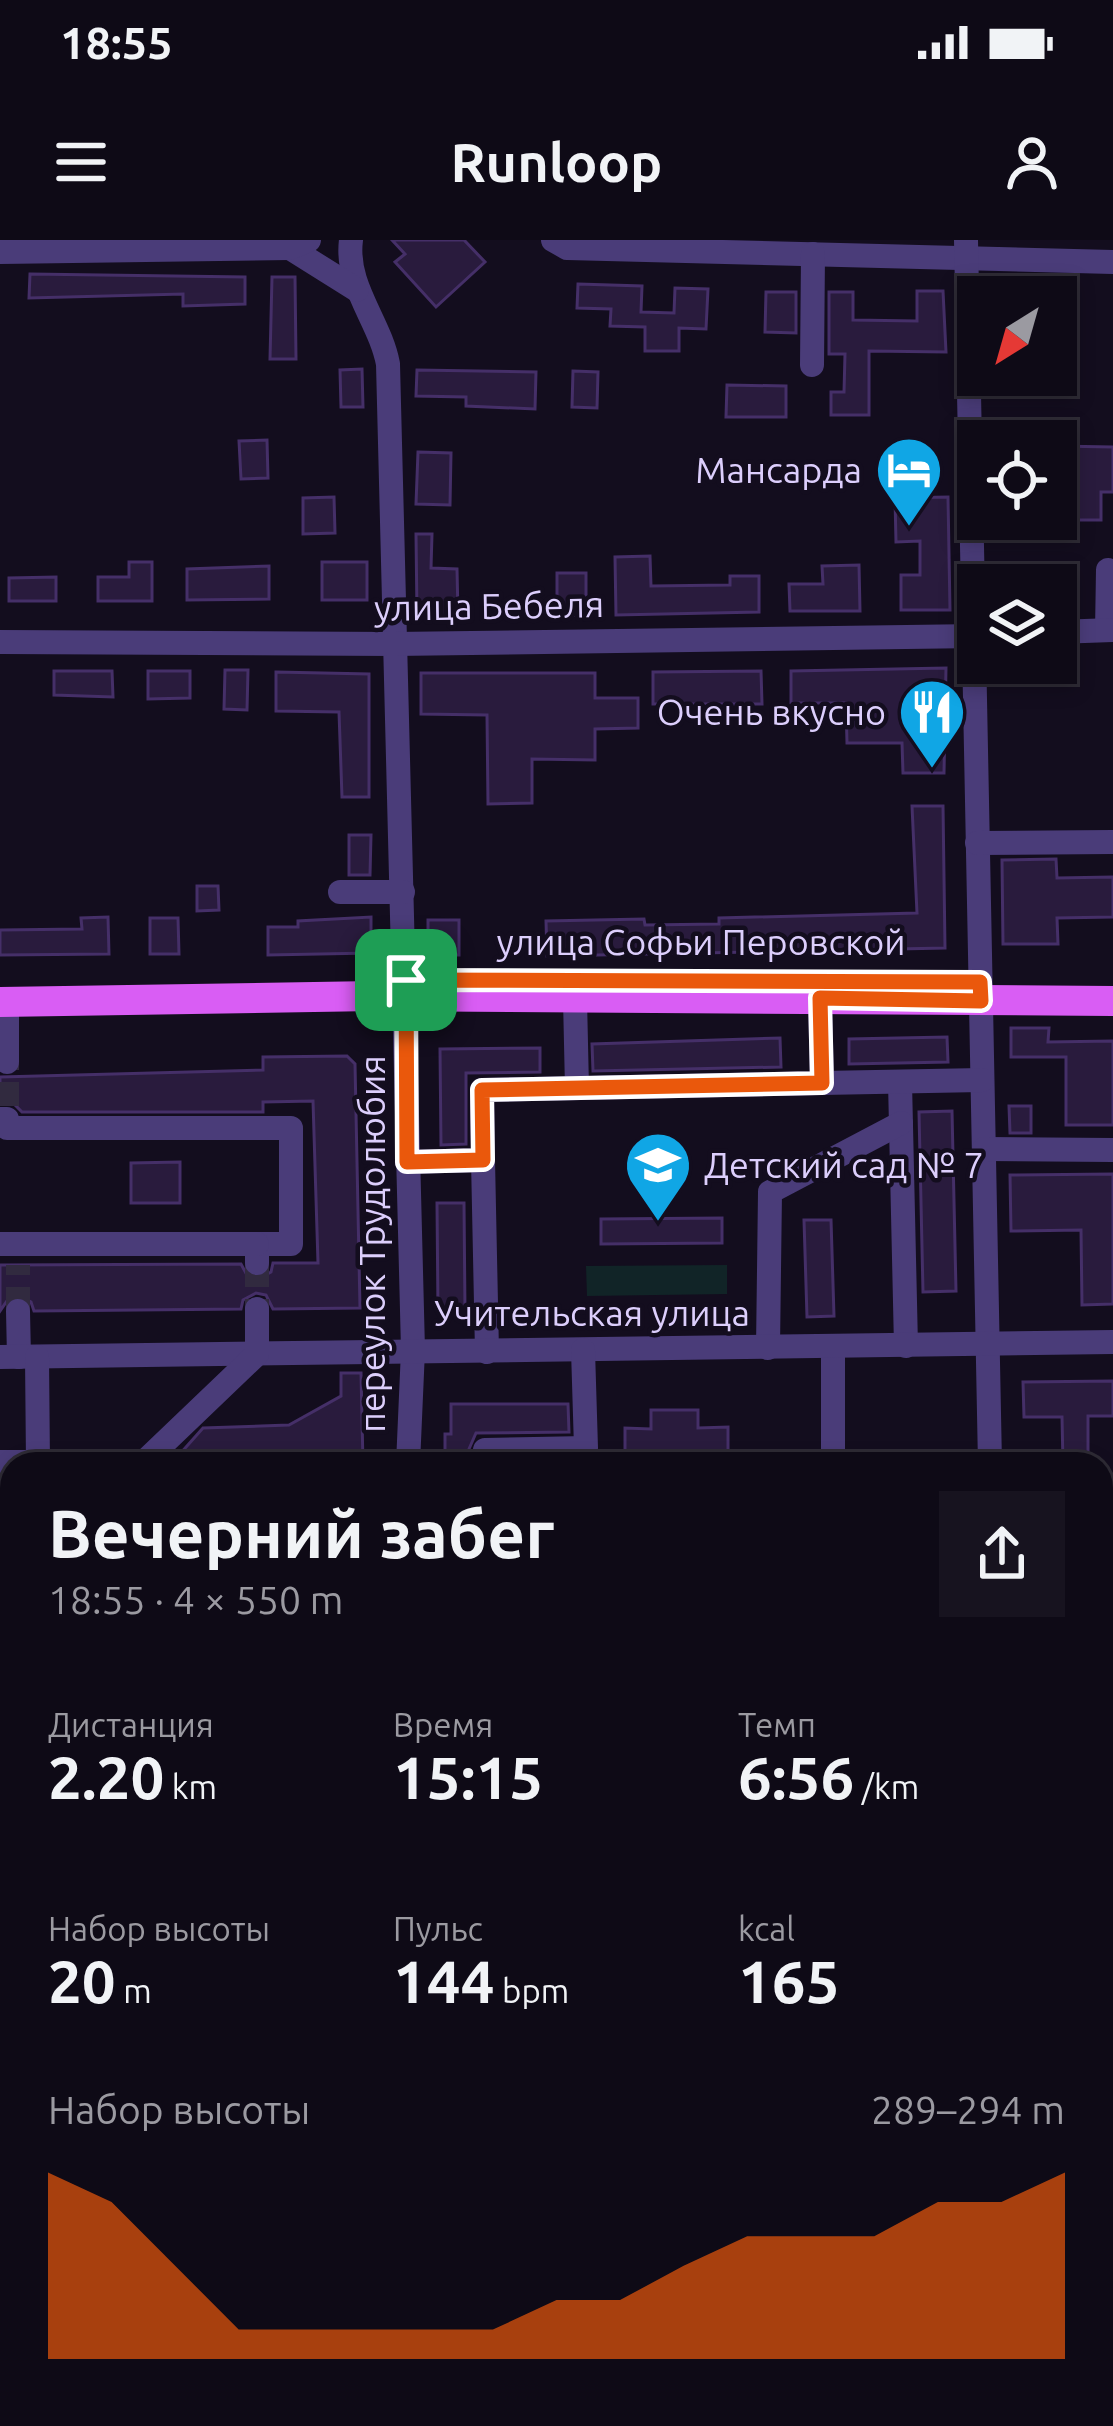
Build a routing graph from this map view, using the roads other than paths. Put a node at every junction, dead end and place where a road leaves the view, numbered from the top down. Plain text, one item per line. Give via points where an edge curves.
1 (351, 240) edge
2 (562, 243) edge
3 (300, 244) edge
4 (966, 250) edge
5 (0, 252) edge
6 (813, 254) junction
7 (1109, 255) edge
8 (357, 290) junction
9 (812, 365) dead end
10 (973, 564) edge
11 (1108, 570) dead end
12 (1110, 630) edge
13 (1077, 631) edge
14 (957, 636) edge
15 (0, 642) edge
16 (394, 644) junction
17 (975, 684) edge
18 (1113, 842) edge
19 (976, 844) junction
20 (340, 892) dead end
21 (403, 892) junction
22 (1113, 981) edge
23 (406, 988) junction
24 (980, 992) junction
25 (2, 996) edge
26 (820, 998) junction
27 (575, 999) junction
28 (1113, 1001) edge
29 (7, 1062) dead end
30 (982, 1080) junction
31 (900, 1082) junction
32 (822, 1083) junction
33 (577, 1088) junction
34 (5, 1115) edge
35 (901, 1123) junction
36 (984, 1150) junction
37 (1113, 1150) edge
38 (483, 1160) junction
39 (407, 1162) junction
40 (12, 1251) edge
41 (257, 1309) tunnel mouth
42 (19, 1311) tunnel mouth
43 (1113, 1342) edge
44 (906, 1346) junction
45 (988, 1346) junction
46 (768, 1348) junction
47 (832, 1348) junction
48 (413, 1350) junction
49 (583, 1350) junction
50 (487, 1352) junction
51 (257, 1354) junction
52 (19, 1357) edge
53 (36, 1452) edge
54 (155, 1452) edge
55 (409, 1452) edge
56 (485, 1452) edge
57 (519, 1452) edge
58 (586, 1452) edge
59 (833, 1452) edge
60 (990, 1452) edge

1 - 8 street, переулок Трудолюбия
2 - 6 street
3 - 5 street
3 - 8 street
4 - 6 street
4 - 7 street
4 - 10 street
6 - 9 street
8 - 16 street, переулок Трудолюбия via 388,364
11 - 12 street
12 - 13 street
14 - 16 street, улица Бебеля
15 - 16 street, улица Бебеля
16 - 21 street, переулок Трудолюбия
17 - 19 street
18 - 19 street
19 - 24 street
20 - 21 street
21 - 23 street, переулок Трудолюбия
22 - 24 main road, улица Софьи Перовской
23 - 24 main road, улица Софьи Перовской
23 - 25 main road, улица Софьи Перовской
23 - 27 main road, улица Софьи Перовской
23 - 39 street, переулок Трудолюбия
24 - 26 main road, улица Софьи Перовской
24 - 28 main road, улица Софьи Перовской
24 - 30 street
25 - 29 street
26 - 27 main road, улица Софьи Перовской
26 - 32 street
27 - 33 street
30 - 31 street
30 - 36 street
31 - 32 street
31 - 35 street
32 - 33 street
33 - 38 street via 482,1090
34 - 40 street via 7,1128 291,1129 291,1244 257,1254
35 - 44 street
35 - 46 street via 770,1192
36 - 37 street
36 - 45 street
38 - 39 street
38 - 50 street
39 - 48 street, переулок Трудолюбия
41 - 51 street
42 - 52 street
43 - 45 street, Учительская улица
44 - 45 street, Учительская улица
44 - 47 street, Учительская улица
45 - 60 street
46 - 47 street, Учительская улица
46 - 49 street, Учительская улица
47 - 59 street
48 - 50 street, Учительская улица
48 - 51 street, Учительская улица
48 - 55 street, переулок Трудолюбия
49 - 50 street, Учительская улица
49 - 58 street
51 - 52 street, Учительская улица
51 - 54 street
52 - 53 street
56 - 57 street

